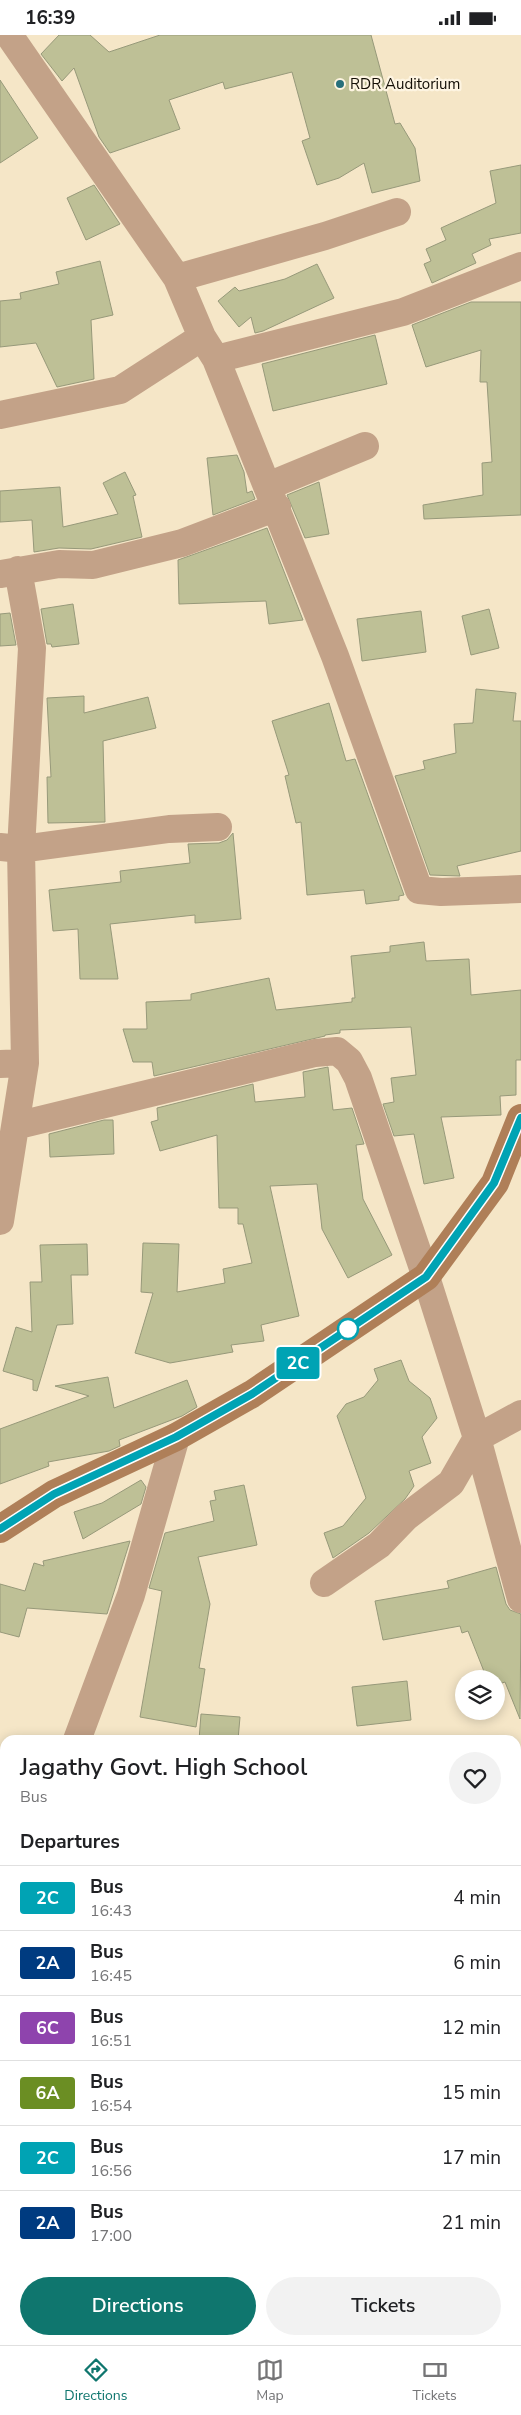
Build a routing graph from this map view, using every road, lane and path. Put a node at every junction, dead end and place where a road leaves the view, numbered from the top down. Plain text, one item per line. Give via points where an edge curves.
1 (9, 35) edge
2 (397, 211) dead end
3 (521, 266) edge
4 (177, 278) junction
5 (210, 348) junction
6 (0, 415) edge
7 (365, 447) dead end
8 (272, 496) junction
9 (9, 573) edge
10 (218, 827) dead end
11 (10, 848) edge
12 (521, 889) edge
13 (12, 1064) edge
14 (521, 1118) edge
15 (15, 1126) junction
16 (0, 1221) edge
17 (426, 1277) junction
18 (521, 1415) edge
19 (176, 1437) junction
20 (477, 1438) junction
21 (0, 1529) edge
22 (324, 1583) dead end
23 (521, 1599) edge
24 (79, 1735) edge

1 - 4 street
2 - 4 street via 325,236
3 - 5 street via 403,312
4 - 5 street
5 - 6 street via 120,390
5 - 8 street
7 - 8 street
8 - 9 street via 182,543 93,565 59,564
8 - 12 street via 338,665 419,890
9 - 11 street via 32,648
10 - 11 street via 169,829
11 - 13 street
13 - 15 street
14 - 17 street via 494,1183
15 - 16 street
15 - 17 street via 315,1053 337,1051 349,1061 358,1078
17 - 19 street via 252,1394
17 - 20 street
18 - 20 street
19 - 21 street via 54,1494
19 - 24 street via 131,1595
20 - 22 street via 451,1483 406,1517 378,1545
20 - 23 street

